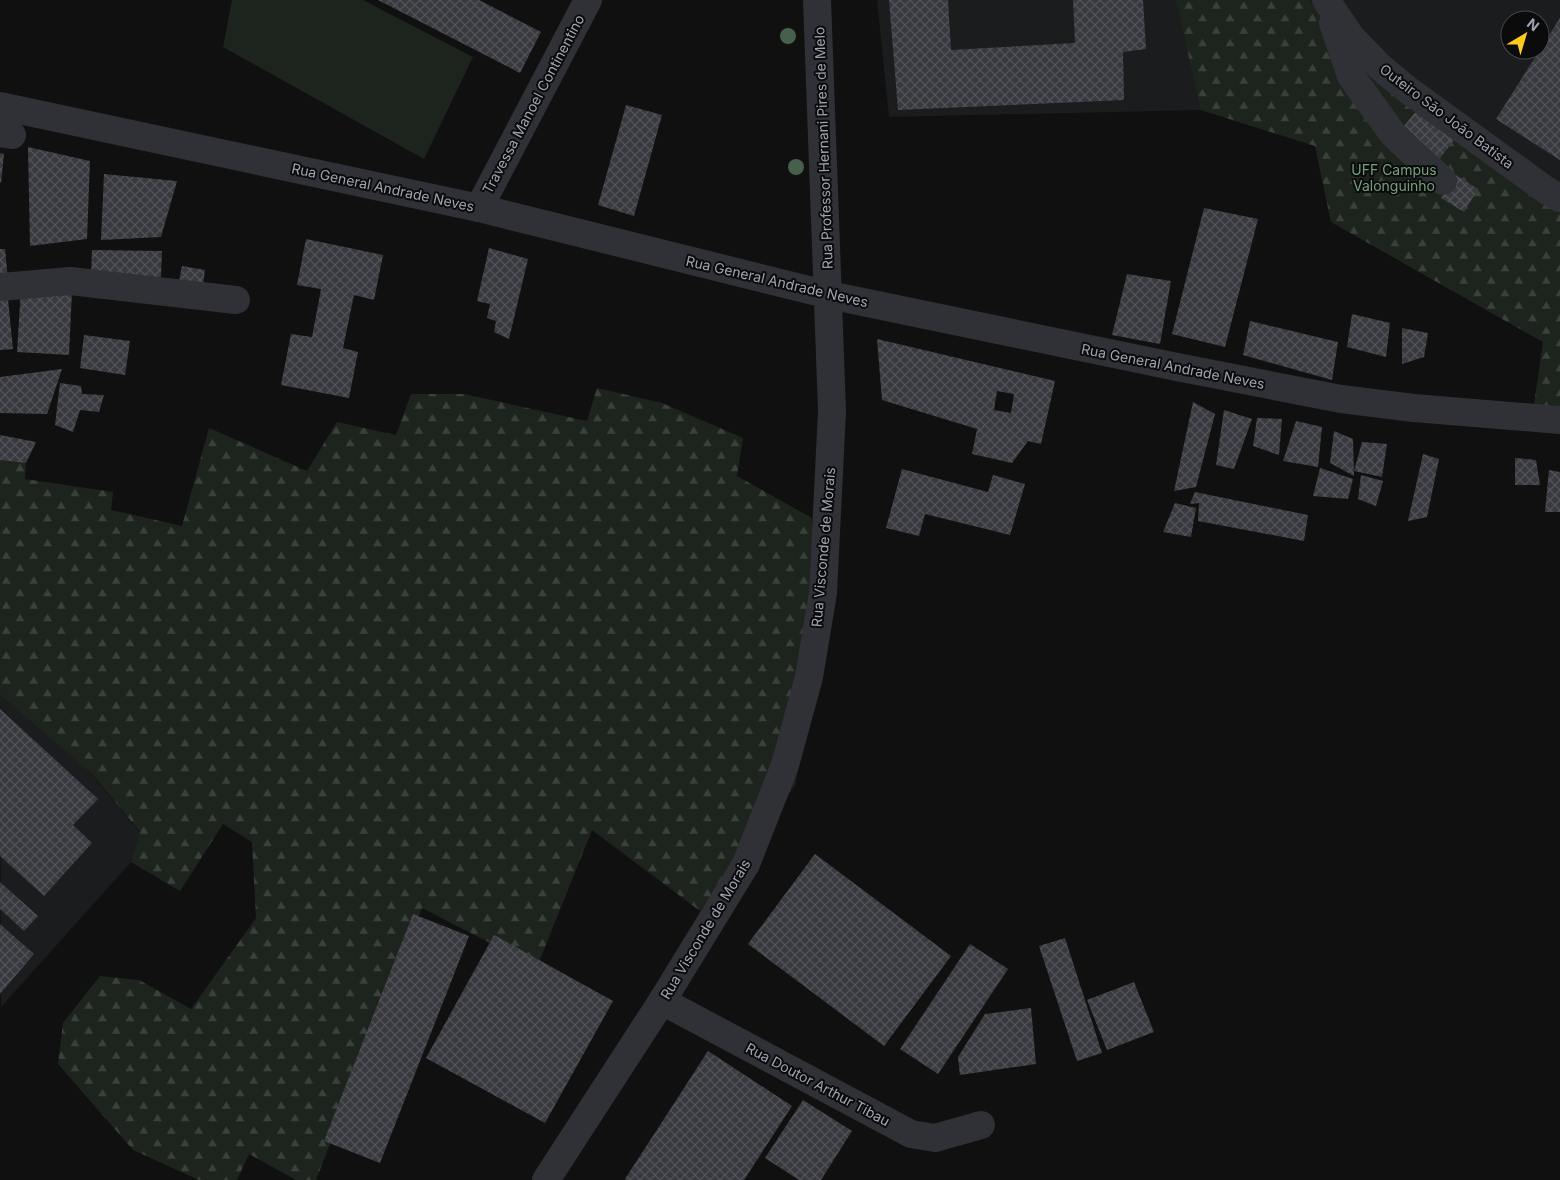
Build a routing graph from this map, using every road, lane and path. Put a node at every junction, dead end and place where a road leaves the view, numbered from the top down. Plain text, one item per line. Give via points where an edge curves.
1 (588, 0) edge
2 (817, 0) edge
3 (1326, 2) edge
4 (0, 106) edge
5 (1443, 181) dead end
6 (1560, 198) edge
7 (479, 208) junction
8 (0, 287) edge
9 (829, 295) junction
10 (236, 300) dead end
11 (1560, 420) edge
12 (662, 1000) junction
13 (981, 1124) dead end
14 (546, 1180) edge

1 - 7 street, Travessa Manoel Continentino
2 - 9 street, Rua Professor Hernani Pires de Melo
3 - 5 street via 1351,76 1393,134
3 - 6 street, Outeiro São João Batista via 1351,37 1379,66
4 - 7 street, Rua General Andrade Neves
7 - 9 street, Rua General Andrade Neves
8 - 10 street via 70,281
9 - 11 street, Rua General Andrade Neves via 1341,399
9 - 12 street, Rua Visconde de Morais via 832,411 828,514 822,593 810,677 784,765 746,864
12 - 13 street, Rua Doutor Arthur Tibau via 911,1134 935,1138
12 - 14 street, Rua Visconde de Morais

